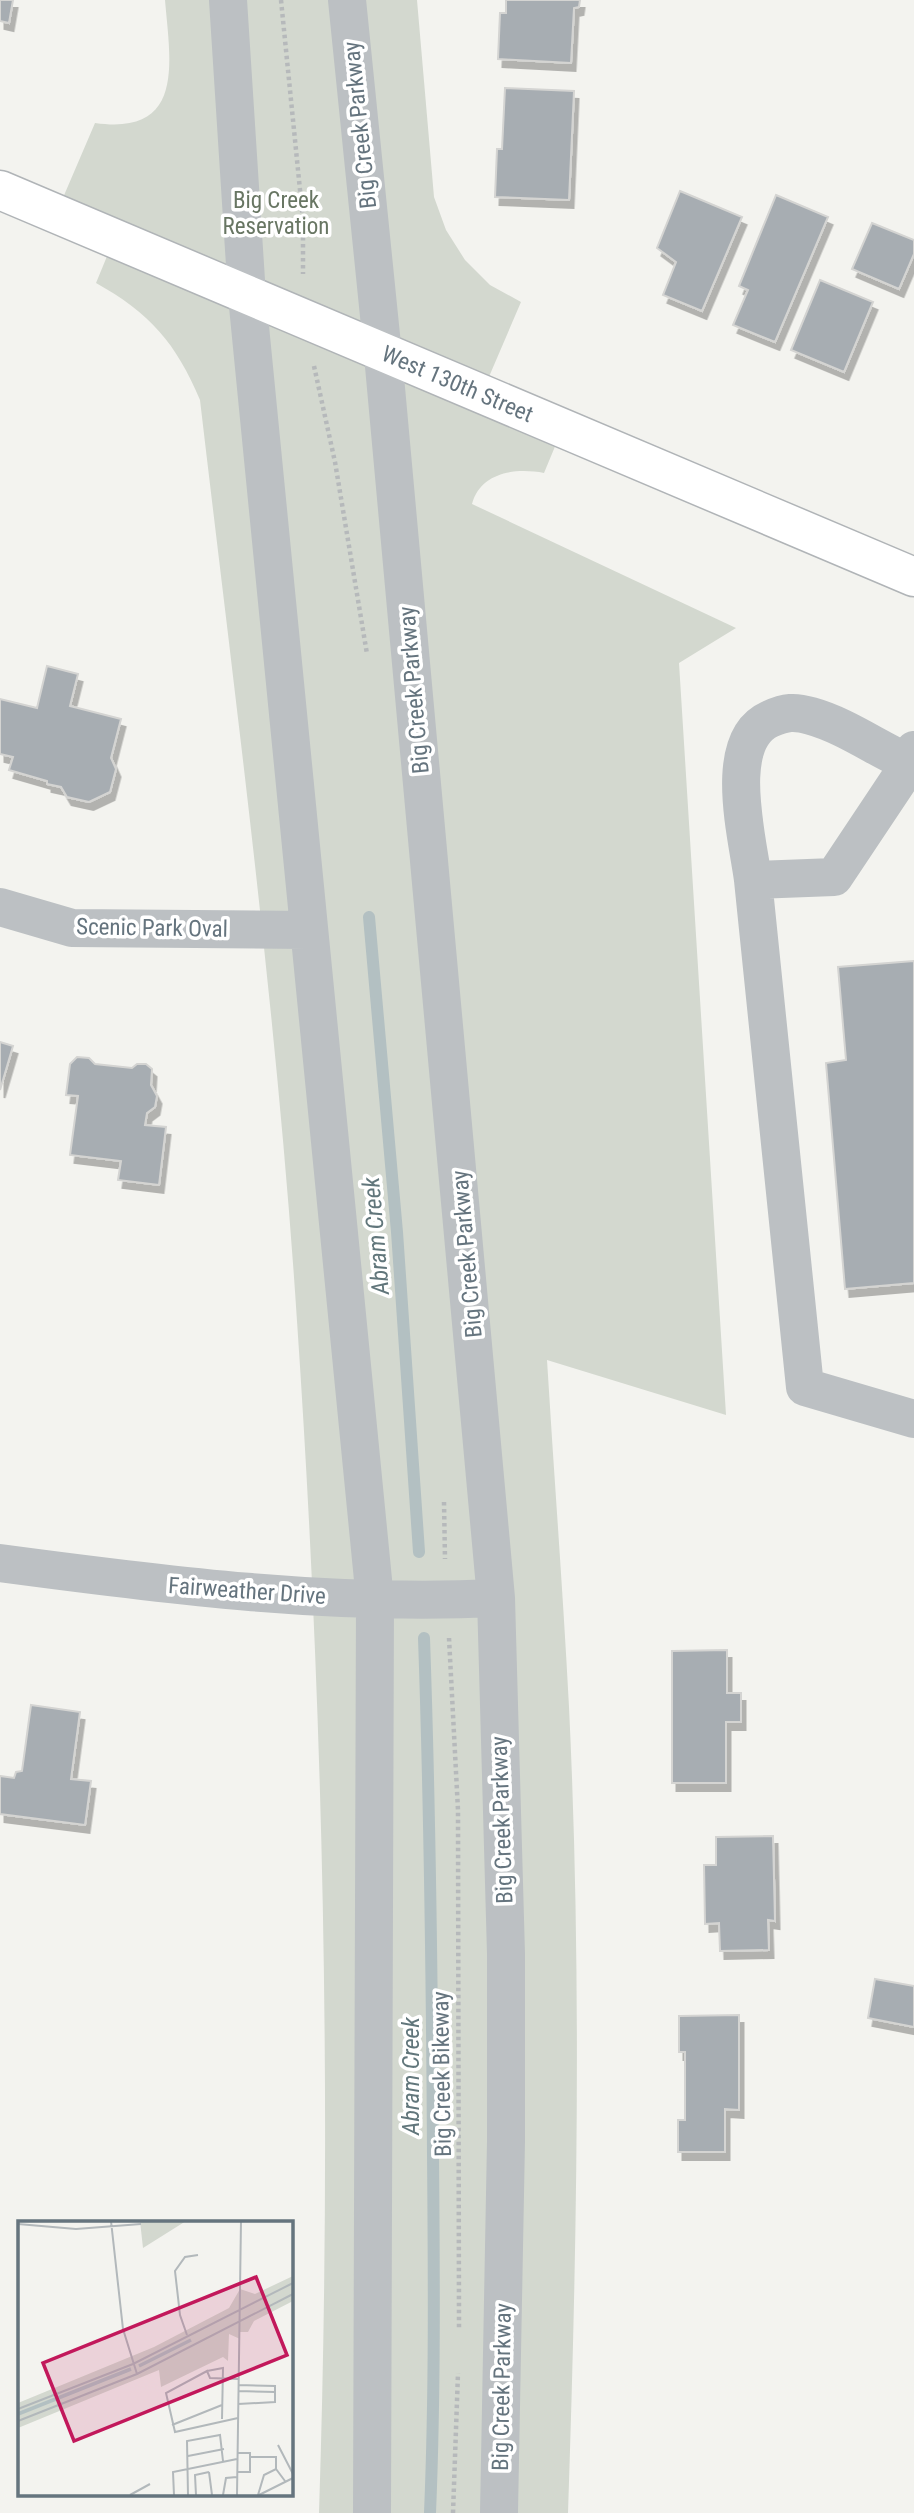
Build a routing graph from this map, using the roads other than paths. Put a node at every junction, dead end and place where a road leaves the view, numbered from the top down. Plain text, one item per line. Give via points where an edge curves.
1 (228, 0) edge
2 (347, 0) edge
3 (0, 190) edge
4 (247, 296) junction
5 (383, 355) junction
6 (914, 577) edge
7 (913, 759) edge
8 (753, 880) junction
9 (0, 907) edge
10 (307, 930) junction
11 (914, 1419) edge
12 (0, 1563) edge
13 (496, 1598) junction
14 (375, 1600) junction
15 (372, 2513) edge
16 (499, 2513) edge

1 - 4 street
2 - 5 street, Big Creek Parkway
3 - 4 main road, West 130th Street
4 - 5 main road, West 130th Street
4 - 10 street
5 - 6 main road, West 130th Street
5 - 13 street, Big Creek Parkway
7 - 8 street via 834,877
7 - 8 street via 814,716 791,711 766,721 746,742 740,769
8 - 11 street via 805,1387
9 - 10 street, Scenic Park Oval via 72,928
10 - 14 street
12 - 14 street, Fairweather Drive via 208,1591
13 - 14 street, Fairweather Drive
13 - 16 street, Big Creek Parkway via 506,1954
14 - 15 street

